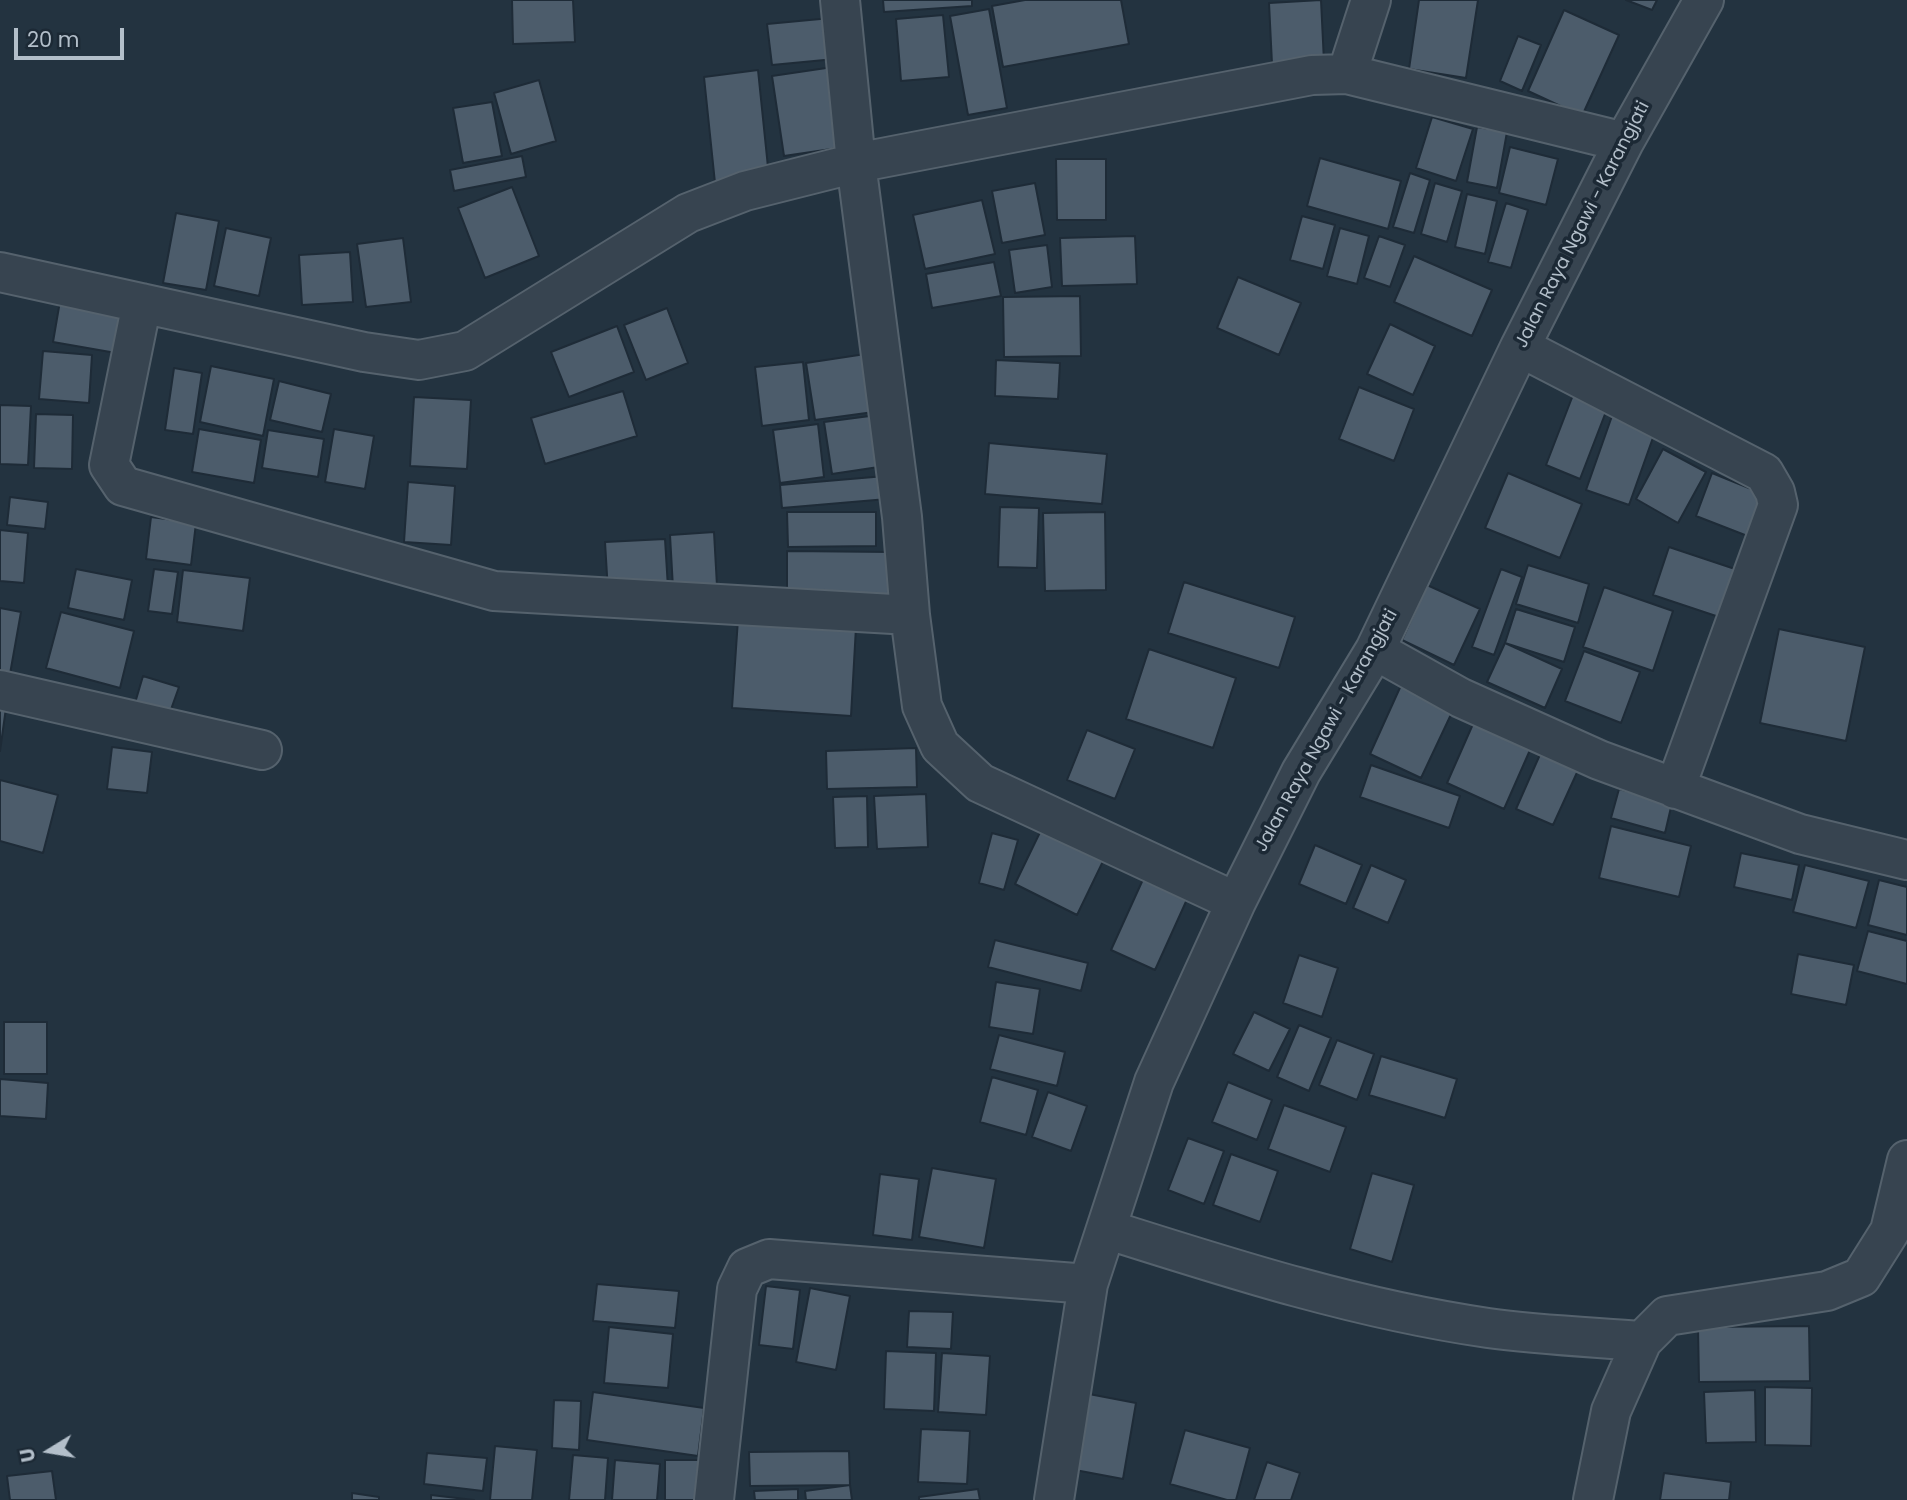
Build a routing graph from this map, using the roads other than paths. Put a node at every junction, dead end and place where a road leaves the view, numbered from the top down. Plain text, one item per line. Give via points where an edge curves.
1 (840, 0) edge
2 (1371, 0) edge
3 (1703, 0) edge
4 (1347, 74) junction
5 (1624, 142) junction
6 (856, 163) junction
7 (0, 272) edge
8 (142, 303) junction
9 (1520, 347) junction
10 (910, 615) junction
11 (1375, 650) junction
12 (0, 690) edge
13 (262, 750) dead end
14 (1675, 789) junction
15 (1907, 860) edge
16 (1236, 902) junction
17 (1907, 1160) edge
18 (1106, 1229) junction
19 (1088, 1284) junction
20 (1642, 1341) junction
21 (714, 1500) edge
22 (1054, 1500) edge
23 (1593, 1500) edge

1 - 6 street
2 - 4 street
3 - 5 street, Jalan Raya Ngawi - Karangjati
4 - 5 street
4 - 6 street via 1312,75
5 - 9 street, Jalan Raya Ngawi - Karangjati
6 - 8 street via 745,191 688,214 465,351 419,360 364,352
6 - 10 street via 902,517
7 - 8 street
8 - 10 street via 109,465 123,486 494,591
9 - 11 street, Jalan Raya Ngawi - Karangjati
9 - 14 street via 1764,473 1775,492 1778,505
10 - 16 street via 922,706 940,746 980,783
11 - 14 street via 1461,698
11 - 16 street, Jalan Raya Ngawi - Karangjati via 1301,772
12 - 13 street
14 - 15 street via 1800,834
16 - 18 street, Jalan Raya Ngawi - Karangjati via 1154,1082
17 - 20 street via 1890,1231 1861,1277 1827,1291 1667,1316
18 - 19 street, Jalan Raya Ngawi - Karangjati
18 - 20 street via 1253,1276 1375,1307 1489,1328
19 - 21 street via 769,1259 747,1268 737,1289
19 - 22 street, Jalan Raya Ngawi - Karangjati
20 - 23 street via 1611,1411

